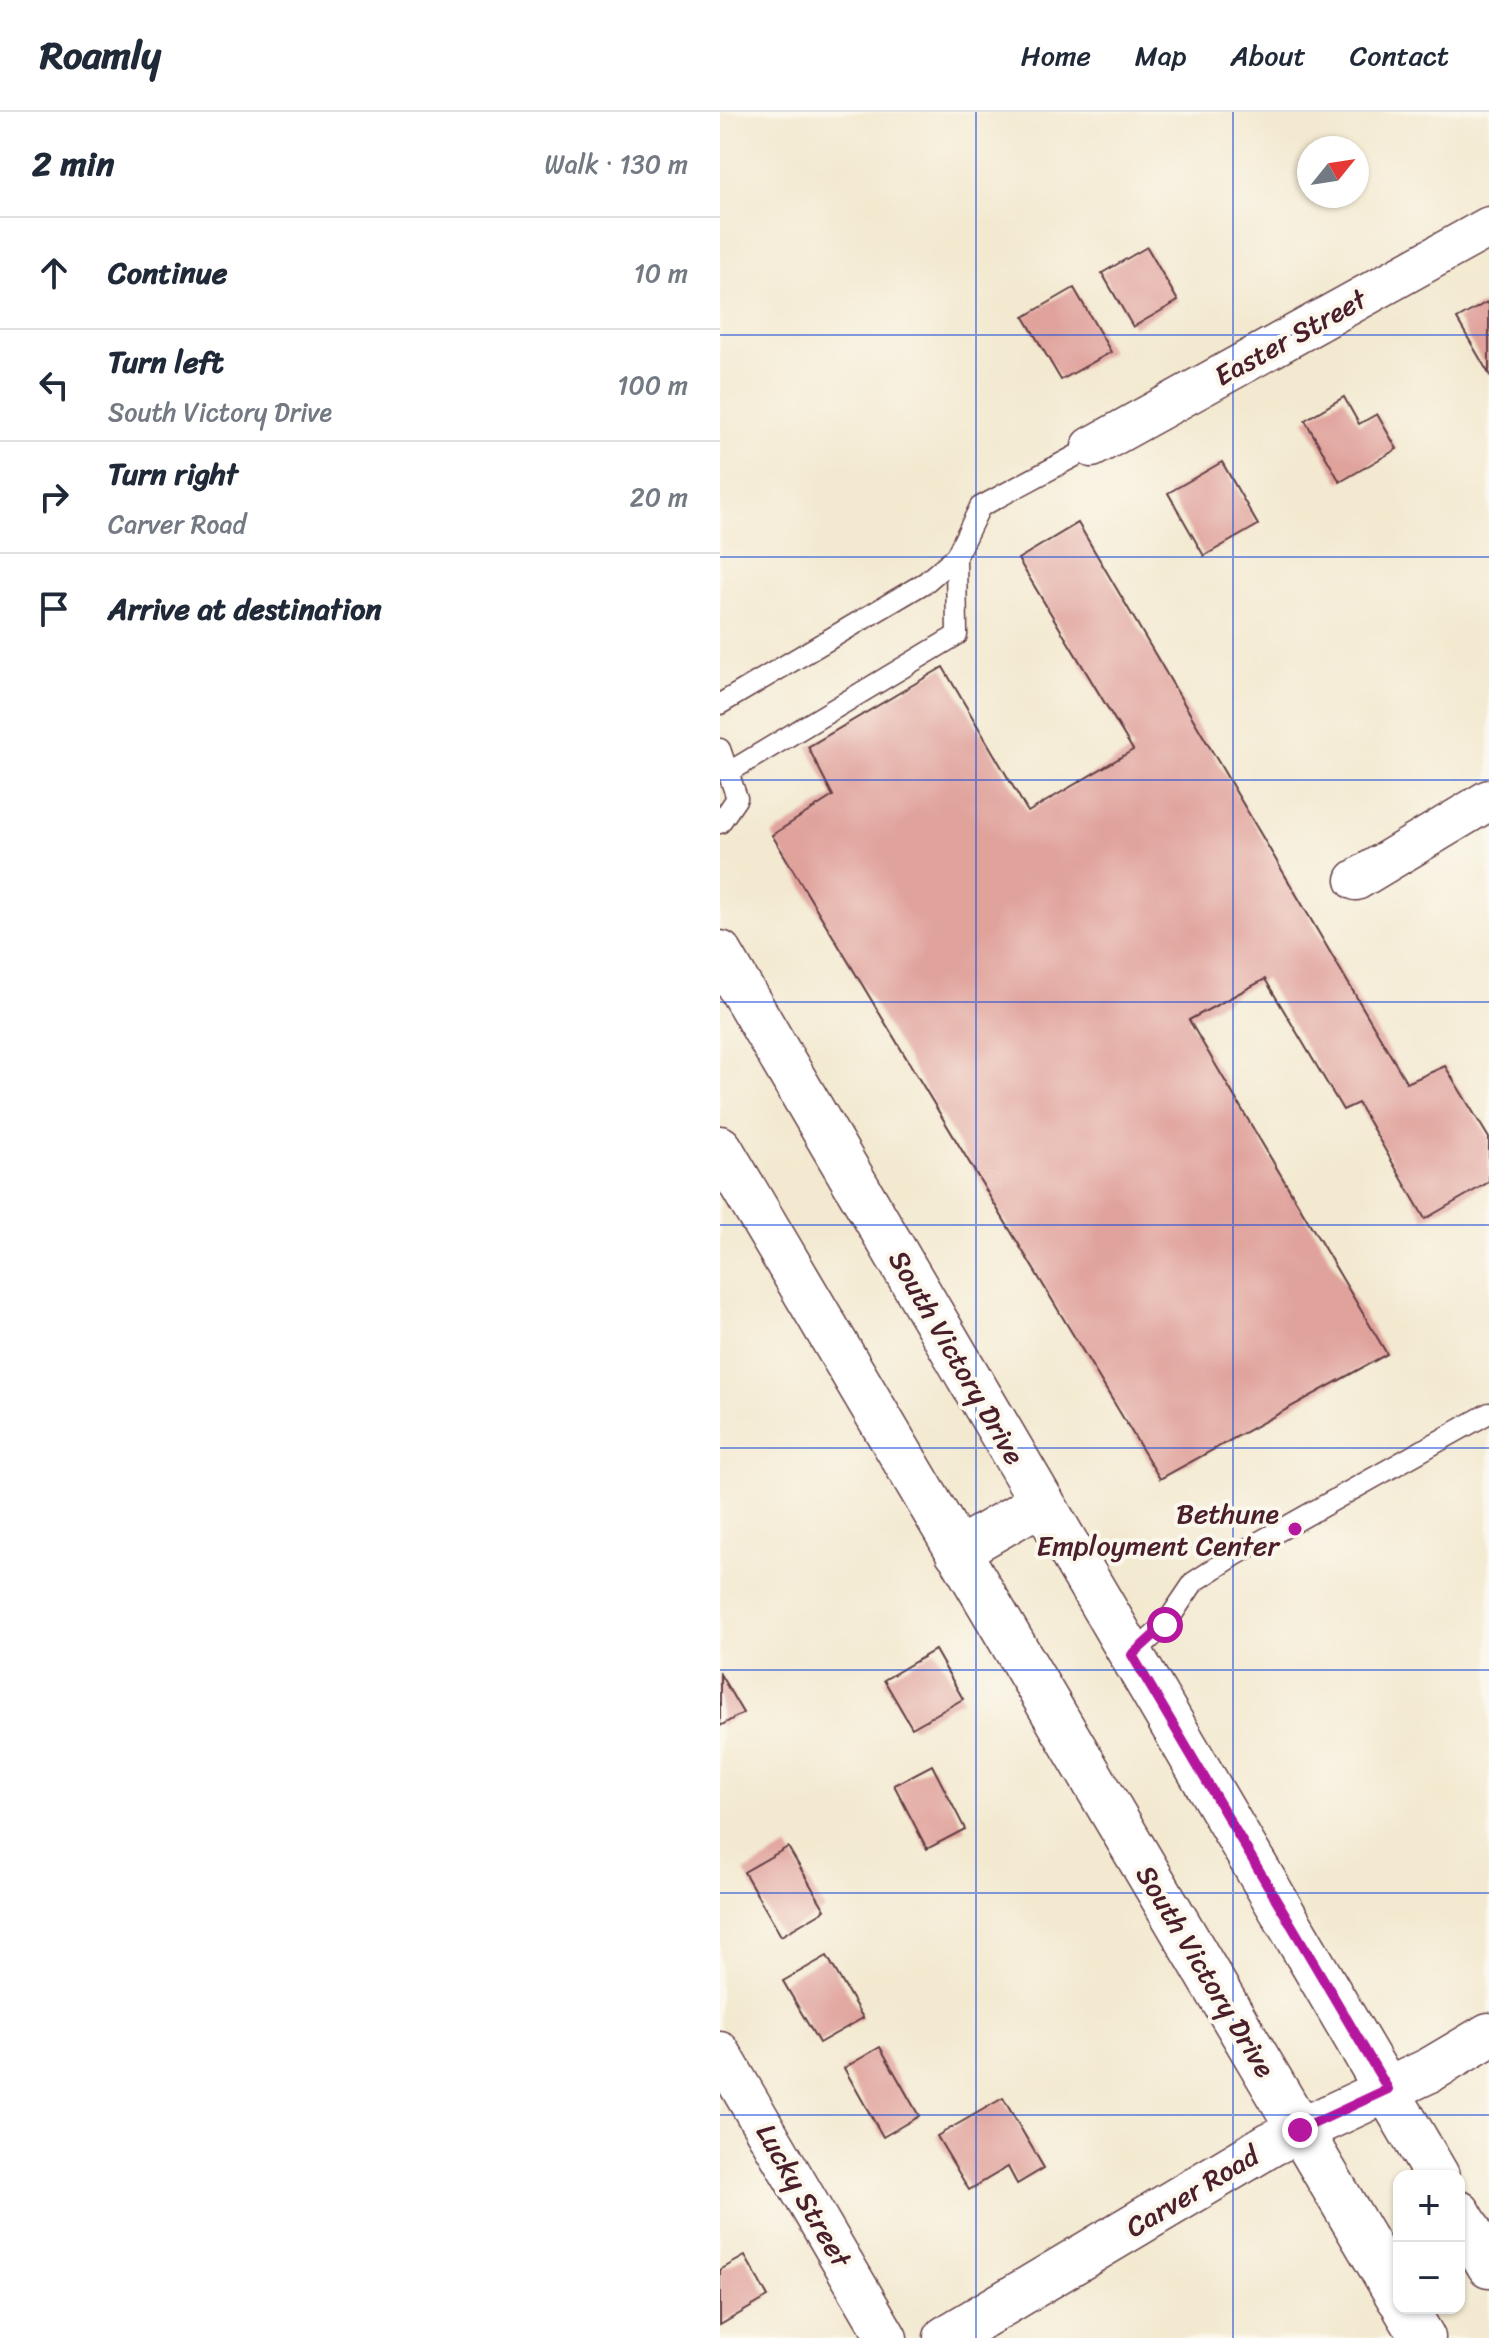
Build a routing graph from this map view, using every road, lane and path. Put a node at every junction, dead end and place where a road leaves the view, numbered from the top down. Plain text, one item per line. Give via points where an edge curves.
1 (1489, 227) edge
2 (1092, 447) joint
3 (956, 556) junction
4 (720, 704) edge
5 (720, 749) edge
6 (729, 772) junction
7 (1489, 800) edge
8 (720, 823) edge
9 (1356, 880) dead end
10 (720, 953) edge
11 (720, 1148) edge
12 (1489, 1413) edge
13 (1042, 1502) junction
14 (957, 1551) junction
15 (1132, 1655) junction
16 (1489, 2035) edge
17 (720, 2052) edge
18 (1388, 2089) junction
19 (1300, 2130) junction
20 (1434, 2170) edge
21 (1465, 2223) edge
22 (1489, 2265) edge
23 (1393, 2288) edge
24 (1409, 2314) edge
25 (887, 2338) edge
26 (946, 2338) edge
27 (1423, 2338) edge

1 - 2 street, Easter Street
2 - 3 lane via 980,507
3 - 4 lane via 926,582
3 - 6 lane via 957,635
5 - 6 lane
6 - 8 lane via 737,798
7 - 9 street
10 - 13 main road, South Victory Drive
11 - 14 main road, South Victory Drive
12 - 15 lane via 1194,1582 1165,1625
13 - 14 main road
13 - 15 main road, South Victory Drive
14 - 19 main road, South Victory Drive
15 - 18 main road, South Victory Drive
16 - 18 main road, Carver Road
17 - 25 street, Lucky Street
18 - 19 main road, Carver Road
18 - 20 main road, South Victory Drive
19 - 23 main road, South Victory Drive
19 - 26 main road, Carver Road
21 - 22 main road
24 - 27 main road

